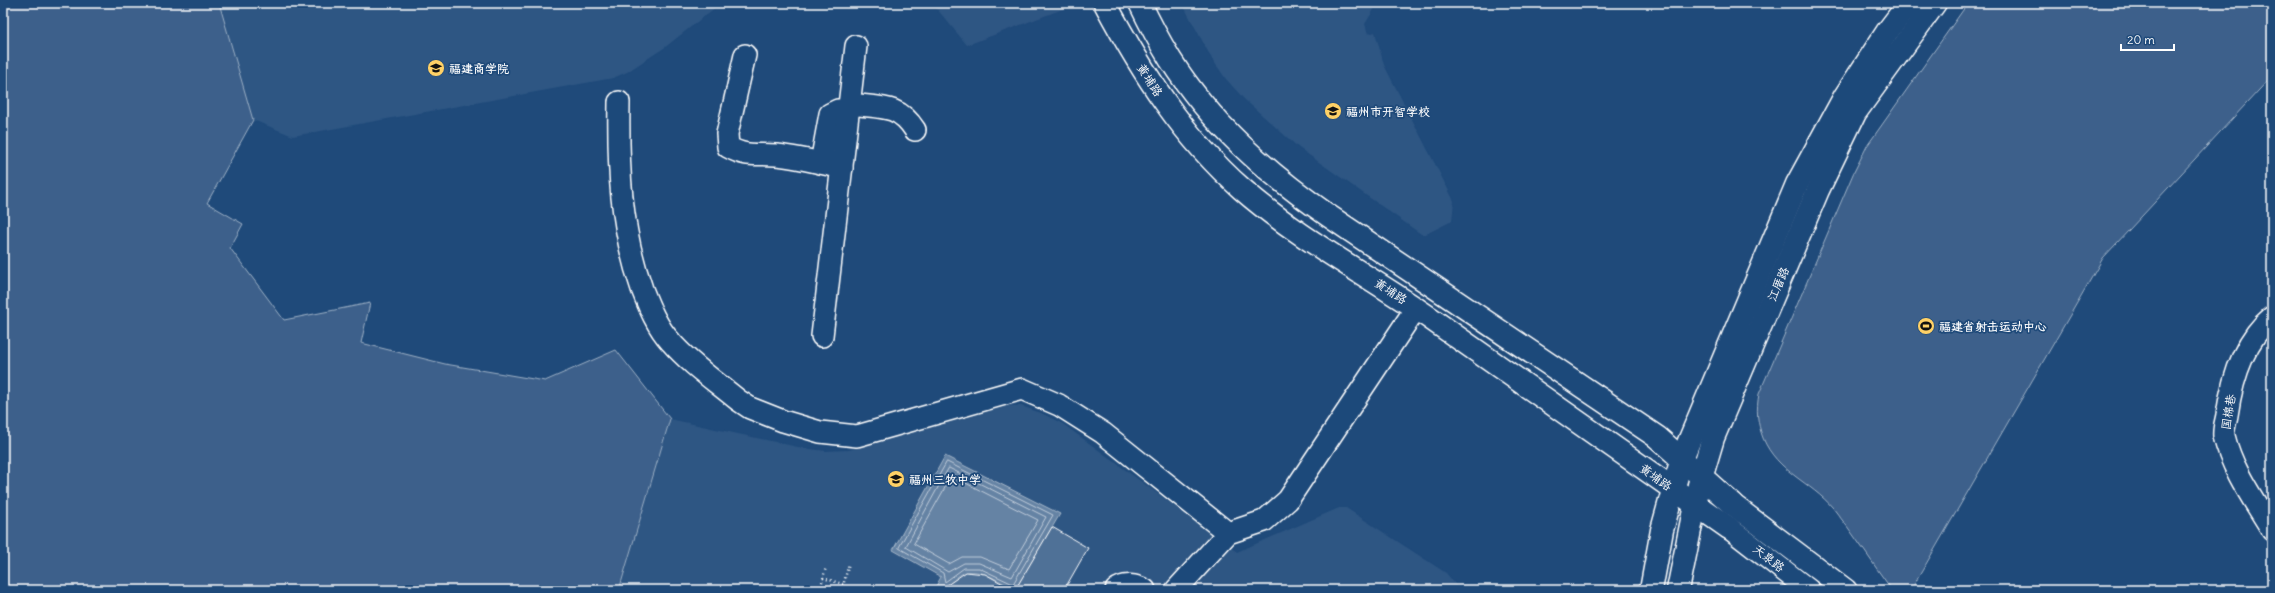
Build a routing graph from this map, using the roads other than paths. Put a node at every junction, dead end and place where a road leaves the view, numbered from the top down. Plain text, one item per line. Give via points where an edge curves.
1 (1105, 3) edge
2 (1140, 3) edge
3 (1909, 3) edge
4 (1935, 3) edge
5 (856, 46) dead end
6 (744, 55) dead end
7 (619, 102) dead end
8 (850, 107) junction
9 (916, 130) dead end
10 (821, 163) junction
11 (842, 168) junction
12 (1416, 308) junction
13 (2272, 318) edge
14 (822, 336) dead end
15 (1682, 458) junction
16 (1702, 475) junction
17 (1673, 489) junction
18 (1695, 504) junction
19 (1732, 504) joint
20 (1729, 528) joint
21 (2272, 530) edge
22 (1228, 533) junction
23 (1116, 590) edge
24 (1145, 590) edge
25 (1176, 590) edge
26 (1651, 590) edge
27 (1678, 590) edge
28 (1809, 590) edge
29 (1846, 590) edge

1 - 12 main road, 黄埔路 via 1158,94 1176,119 1219,167 1278,217
2 - 15 main road via 1170,59 1207,110 1277,178 1323,212 1657,437
3 - 15 main road, 江厝路 via 1849,91 1797,184
4 - 16 main road, 江厝路 via 1871,89 1842,137 1713,438
5 - 8 street
6 - 10 street via 727,134 728,147 741,154 775,155
7 - 22 street via 618,170 621,201 630,249 646,300 671,342 738,400 783,422 820,432 857,436 1022,388 1059,405 1091,425
8 - 9 street via 894,109 903,114
8 - 10 street via 830,114
8 - 11 street
10 - 11 street
11 - 14 street
12 - 17 main road, 黄埔路
12 - 22 street via 1288,500 1264,521
13 - 21 street, 国棉巷 via 2264,324 2241,360 2229,396 2224,434 2233,464
15 - 16 main road
15 - 17 main road, 江厝路
16 - 18 main road, 江厝路
16 - 19 main road
17 - 18 main road, 黄埔路
17 - 26 main road, 江厝路 via 1662,530
18 - 20 main road, 黄埔路
18 - 27 main road, 江厝路
19 - 29 street
20 - 28 street, 天泉路
22 - 25 street
23 - 24 street via 1120,586 1138,586

